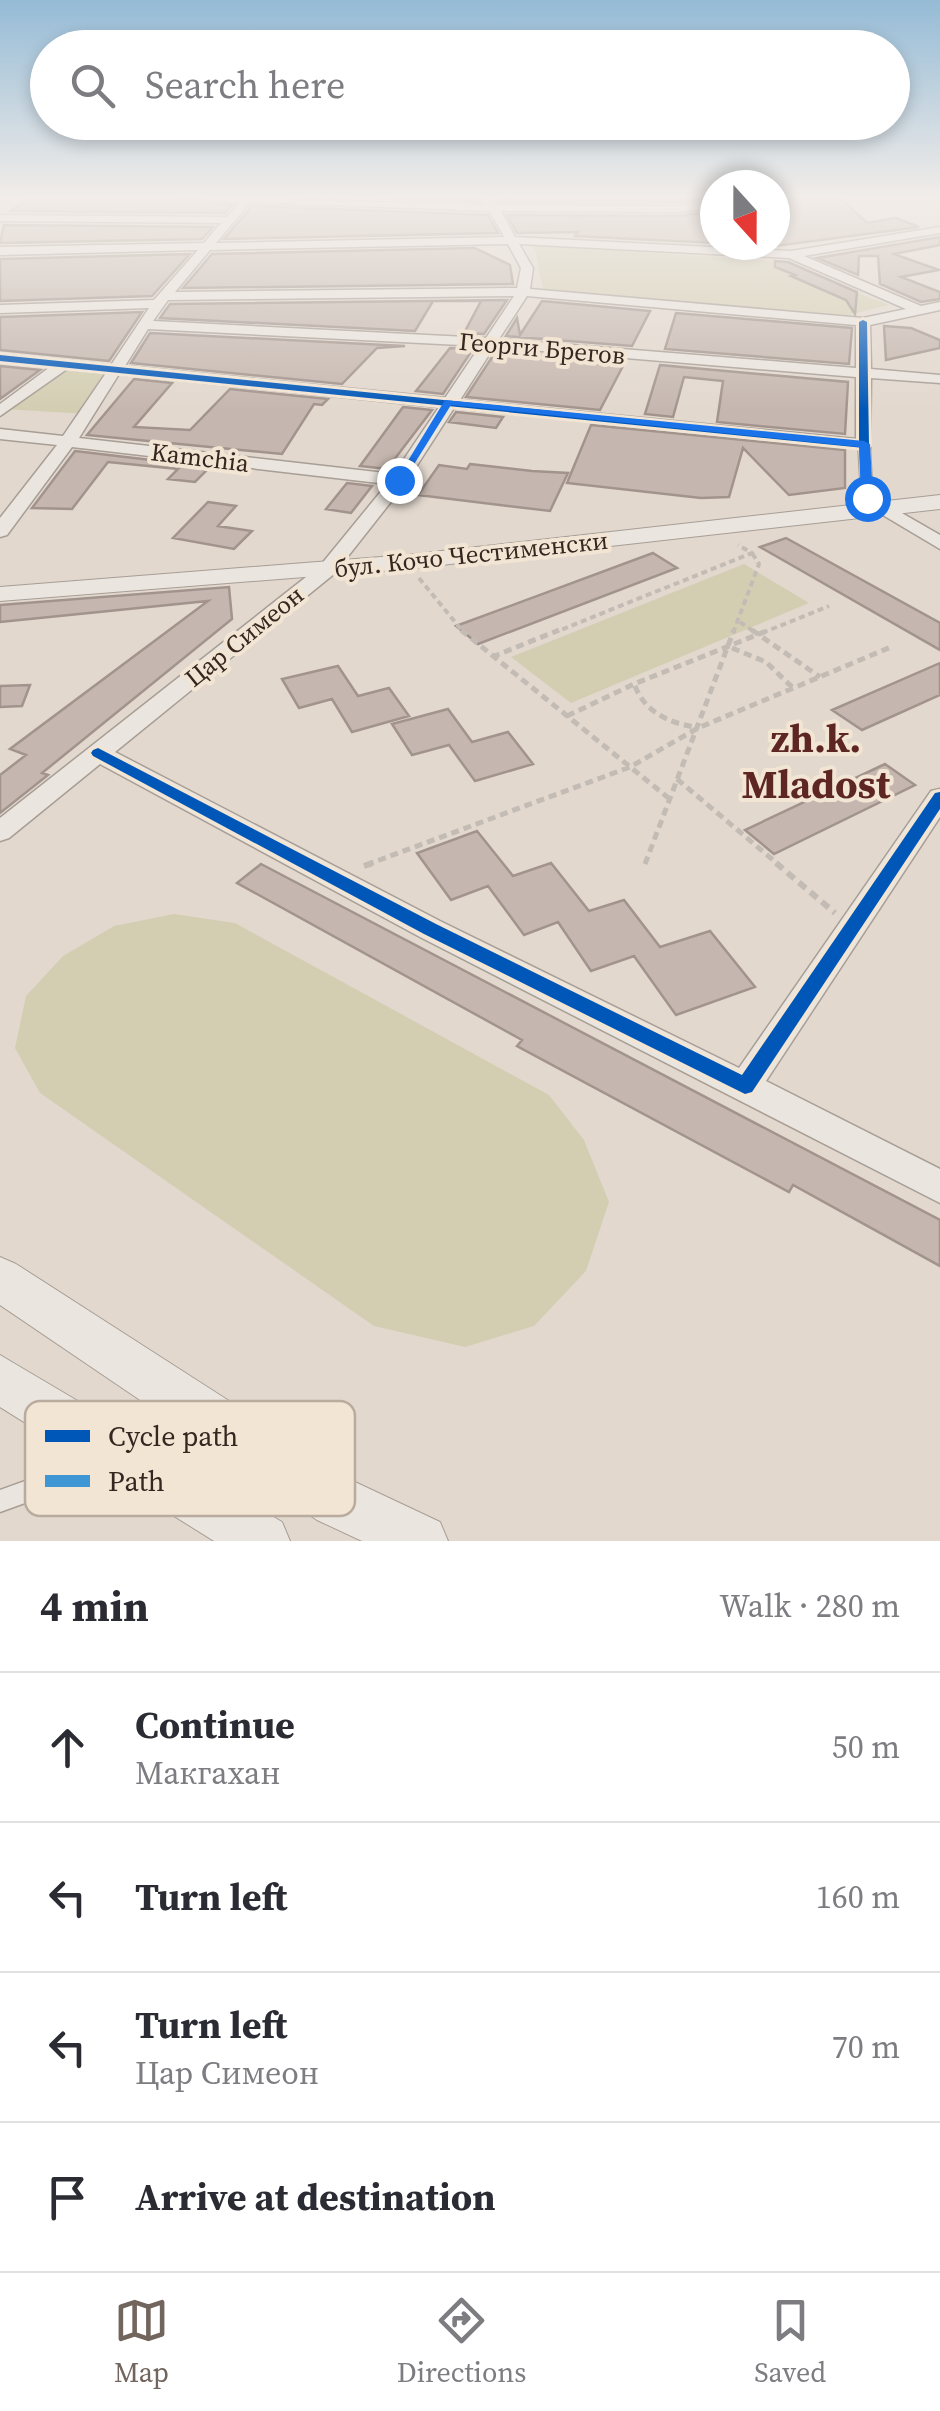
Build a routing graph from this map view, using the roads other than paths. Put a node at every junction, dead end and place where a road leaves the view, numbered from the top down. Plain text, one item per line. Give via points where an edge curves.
1 (189, 268) edge
2 (527, 268) edge
3 (819, 268) edge
4 (523, 292) junction
5 (162, 300) junction
6 (940, 306) edge
7 (0, 309) edge
8 (920, 310) junction
9 (940, 318) edge
10 (863, 322) junction
11 (144, 326) junction
12 (488, 342) junction
13 (0, 358) edge
14 (63, 365) junction
15 (116, 370) junction
16 (864, 376) junction
17 (940, 379) edge
18 (448, 402) junction
19 (0, 412) edge
20 (0, 434) edge
21 (68, 442) junction
22 (864, 444) junction
23 (399, 480) junction
24 (940, 491) edge
25 (940, 502) edge
26 (875, 503) junction
27 (0, 531) edge
28 (940, 543) edge
29 (334, 562) junction
30 (0, 577) edge
31 (0, 594) edge
32 (98, 753) junction
33 (940, 796) edge
34 (0, 832) edge
35 (746, 1086) junction
36 (940, 1187) edge
37 (0, 1279) edge
38 (0, 1379) edge
39 (35, 1401) edge
40 (184, 1401) edge
41 (25, 1492) edge
42 (0, 1501) edge
43 (355, 1511) edge
44 (222, 1516) edge
45 (263, 1541) edge
46 (421, 1541) edge

1 - 5 street
2 - 4 street
3 - 8 street
4 - 5 street
4 - 10 street
4 - 12 street, Цар Симеон
5 - 7 street
5 - 11 street
6 - 8 street
8 - 9 street
8 - 10 street
10 - 16 street
11 - 12 street, Георги Брегов
11 - 15 street
12 - 16 street, Георги Брегов
12 - 18 street, Цар Симеон
13 - 14 street
14 - 15 street
14 - 19 street
15 - 18 street
15 - 21 street
16 - 17 street, Георги Брегов
16 - 22 street
18 - 22 street
18 - 23 street, Цар Симеон
20 - 21 street, Kamchia
21 - 23 street, Kamchia
21 - 27 street
22 - 26 street
23 - 29 street, Цар Симеон
24 - 26 street, бул. Кочо Честименски
25 - 26 street, бул. Кочо Честименски
26 - 28 street
26 - 29 street, бул. Кочо Честименски
26 - 29 street, бул. Кочо Честименски via 406,562
29 - 30 street, бул. Кочо Честименски
29 - 31 street, бул. Кочо Честименски
29 - 32 street, Цар Симеон
32 - 34 street, Цар Симеон
32 - 35 street
33 - 35 street
35 - 36 street
37 - 40 street
38 - 39 street
41 - 42 lane
43 - 46 street
44 - 45 street

